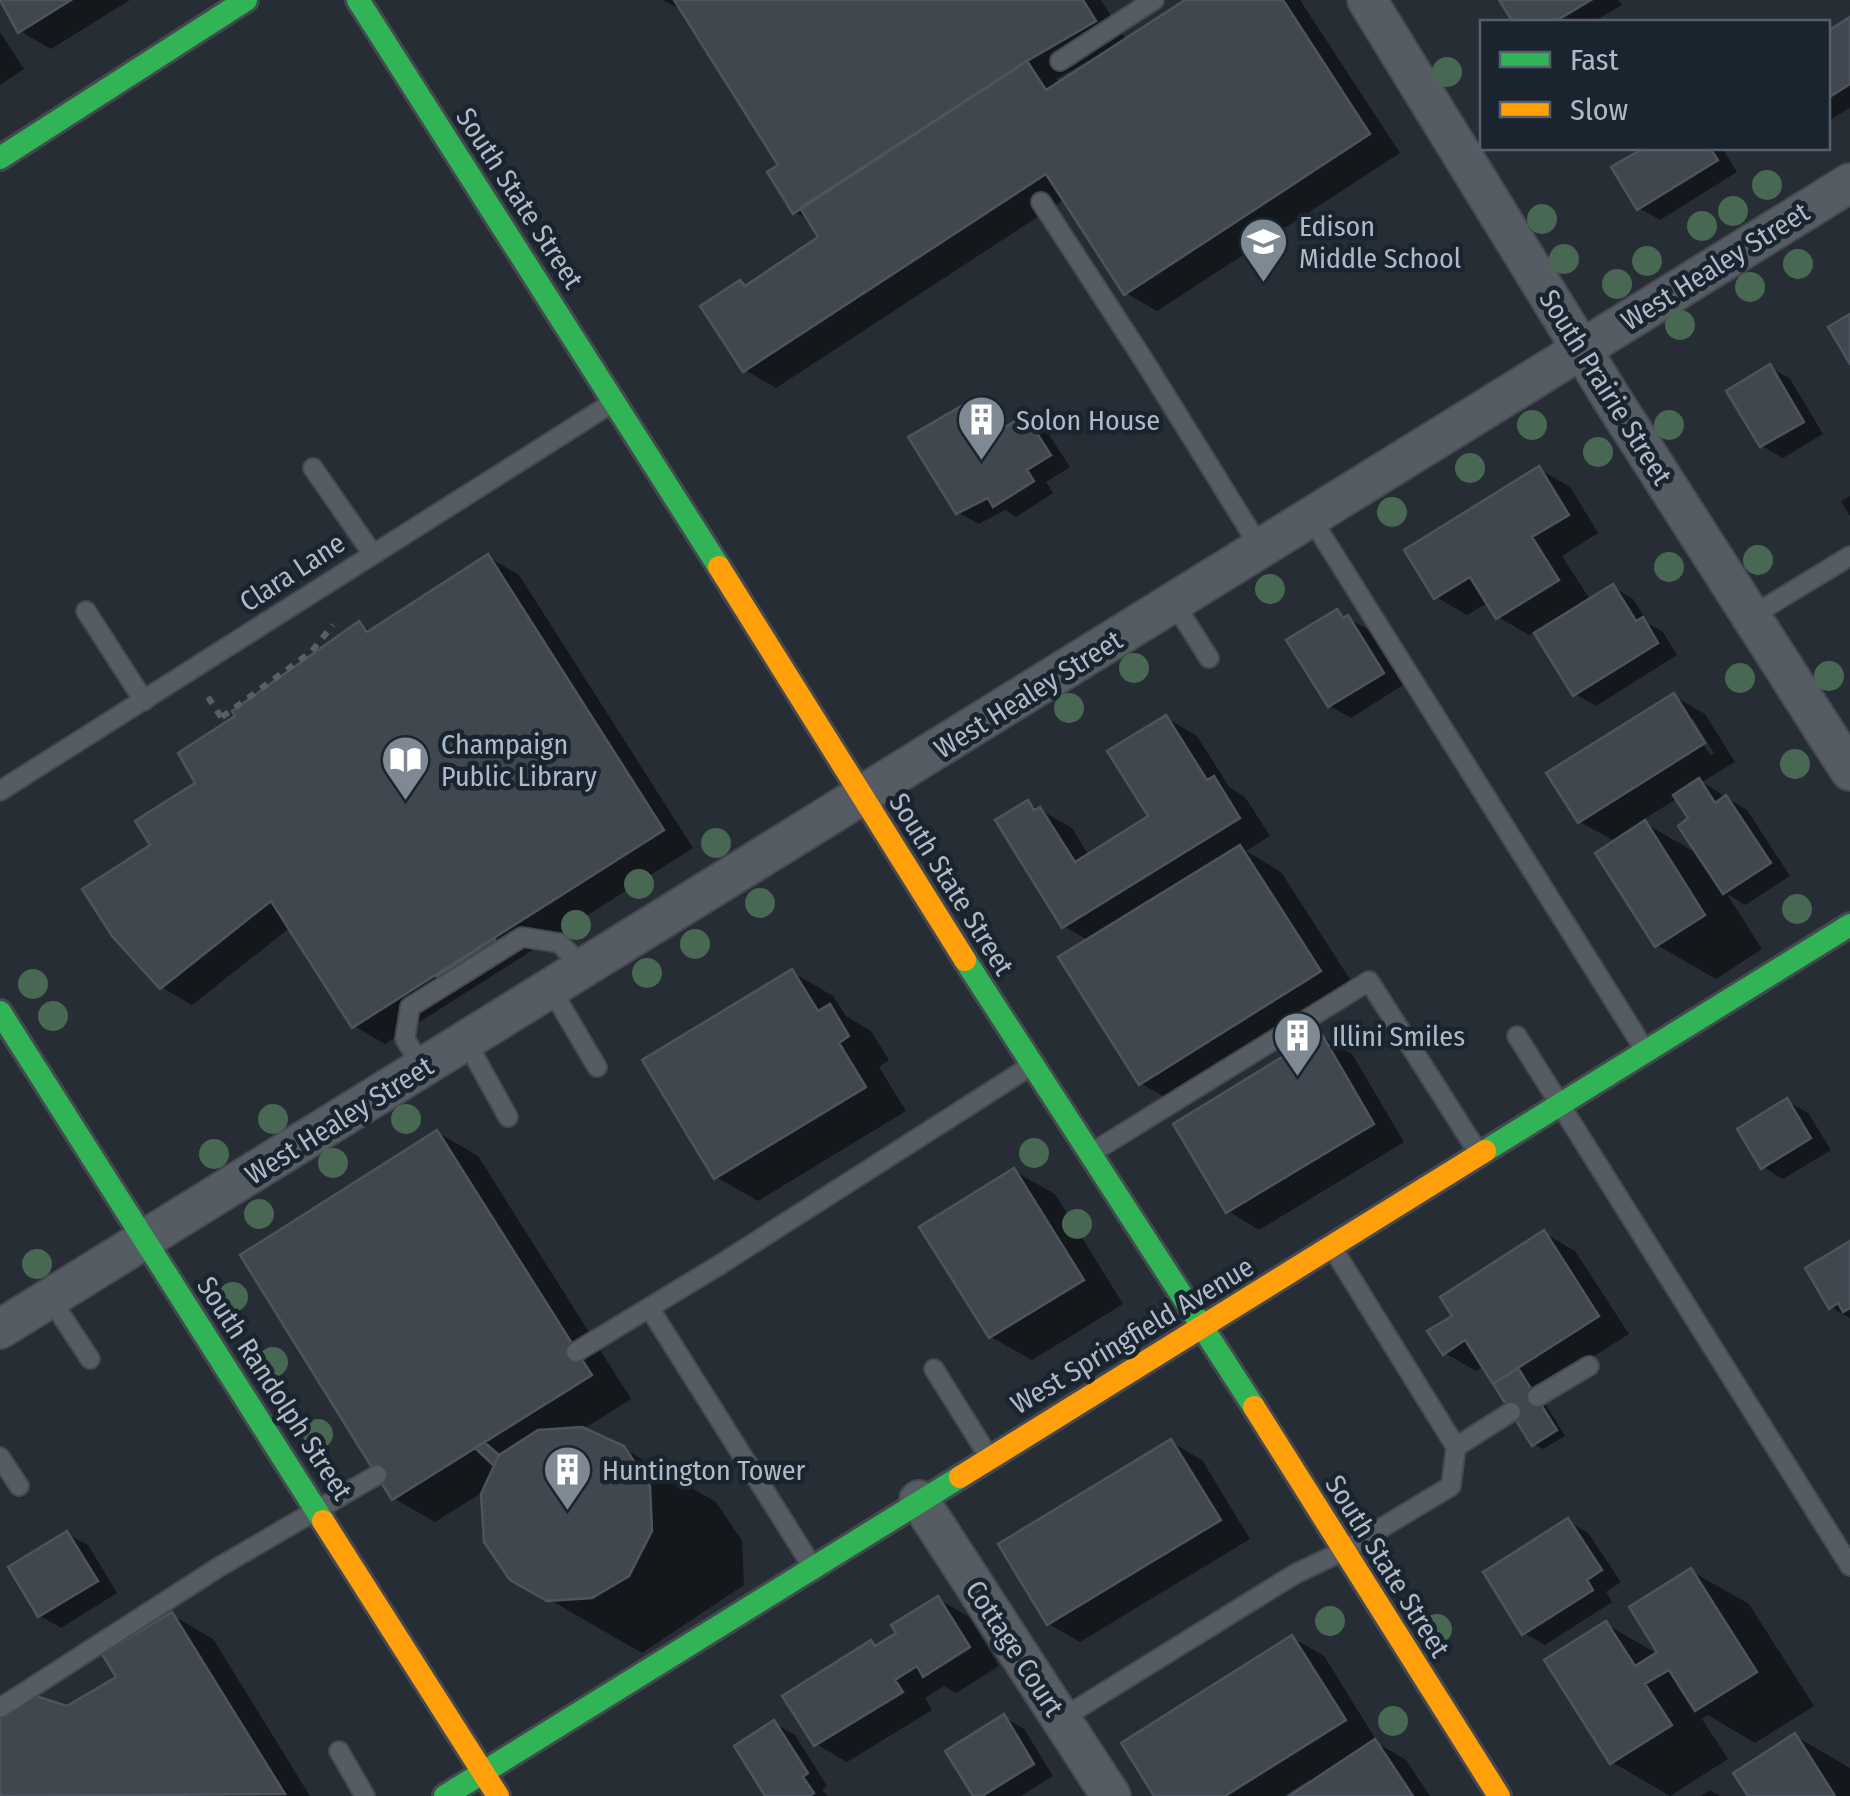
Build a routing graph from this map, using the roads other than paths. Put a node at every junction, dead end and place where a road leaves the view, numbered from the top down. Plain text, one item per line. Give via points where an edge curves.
1 (246, 0) edge
2 (358, 0) edge
3 (1154, 0) edge
4 (1367, 0) edge
5 (1060, 61) dead end
6 (0, 158) edge
7 (1850, 183) edge
8 (1041, 202) dead end
9 (1582, 350) junction
10 (615, 401) junction
11 (313, 468) dead end
12 (1311, 518) junction
13 (1260, 548) junction
14 (372, 553) junction
15 (1850, 556) edge
16 (1174, 602) junction
17 (86, 611) dead end
18 (1750, 618) junction
19 (1210, 658) dead end
20 (144, 701) junction
21 (1850, 770) edge
22 (0, 792) edge
23 (862, 796) junction
24 (1850, 925) edge
25 (585, 968) junction
26 (551, 989) junction
27 (0, 1012) edge
28 (1517, 1036) dead end
29 (466, 1041) junction
30 (1646, 1051) junction
31 (1031, 1066) junction
32 (598, 1067) dead end
33 (423, 1068) junction
34 (1562, 1104) junction
35 (508, 1117) dead end
36 (1088, 1154) junction
37 (1480, 1155) junction
38 (145, 1240) junction
39 (1332, 1247) junction
40 (50, 1298) junction
41 (650, 1308) junction
42 (1202, 1328) junction
43 (0, 1329) edge
44 (576, 1352) dead end
45 (90, 1359) dead end
46 (1588, 1366) dead end
47 (934, 1369) dead end
48 (1537, 1397) dead end
49 (1511, 1412) dead end
50 (1456, 1446) junction
51 (989, 1457) junction
52 (0, 1458) edge
53 (376, 1475) dead end
54 (19, 1486) dead end
55 (918, 1500) junction
56 (316, 1508) junction
57 (1343, 1551) junction
58 (812, 1566) junction
59 (1850, 1566) edge
60 (0, 1708) edge
61 (1061, 1718) junction
62 (339, 1751) dead end
63 (484, 1773) junction
64 (365, 1796) edge
65 (445, 1796) edge
66 (498, 1796) edge
67 (1112, 1796) edge
68 (1499, 1796) edge

1 - 6 main road
2 - 10 main road, South State Street
3 - 5 lane
4 - 9 street, South Prairie Street
7 - 9 street, West Healey Street
8 - 13 lane
9 - 12 street, West Healey Street
9 - 18 street, South Prairie Street
10 - 14 lane, Clara Lane
10 - 23 main road, South State Street
11 - 14 lane
12 - 13 street, West Healey Street
12 - 30 lane
13 - 16 street, West Healey Street
14 - 20 lane, Clara Lane
15 - 18 lane
16 - 19 lane
16 - 23 street, West Healey Street
17 - 20 lane
18 - 21 street, South Prairie Street
20 - 22 lane, Clara Lane
23 - 25 street, West Healey Street
23 - 31 main road, South State Street
24 - 30 main road, West Springfield Avenue
25 - 26 street, West Healey Street
25 - 33 lane via 559,943 522,937 410,1007 405,1039
26 - 29 street, West Healey Street
26 - 32 lane
27 - 38 main road, South Randolph Street
28 - 34 lane
29 - 33 street, West Healey Street
29 - 35 lane
30 - 34 main road, West Springfield Avenue
31 - 36 main road, South State Street
31 - 41 lane
33 - 38 street, West Healey Street
34 - 37 main road, West Springfield Avenue
34 - 59 lane
36 - 37 lane via 1370,981
36 - 42 main road, South State Street
37 - 39 main road, West Springfield Avenue
38 - 40 street, West Healey Street
38 - 56 main road, South Randolph Street
39 - 42 main road, West Springfield Avenue
39 - 50 lane
40 - 43 street, West Healey Street
40 - 45 lane
41 - 44 lane
41 - 58 lane
42 - 51 main road, West Springfield Avenue
42 - 57 main road, South State Street
46 - 48 lane
47 - 51 lane
49 - 50 lane
50 - 57 lane via 1450,1486
51 - 55 main road, West Springfield Avenue
52 - 54 lane
53 - 56 lane
55 - 58 main road, West Springfield Avenue
55 - 61 street, Cottage Court
56 - 60 lane
56 - 63 main road, South Randolph Street
57 - 61 lane
57 - 68 main road, South State Street
58 - 63 main road, West Springfield Avenue
61 - 67 street, Cottage Court
62 - 64 lane
63 - 65 main road, West Springfield Avenue
63 - 66 main road, South Randolph Street

